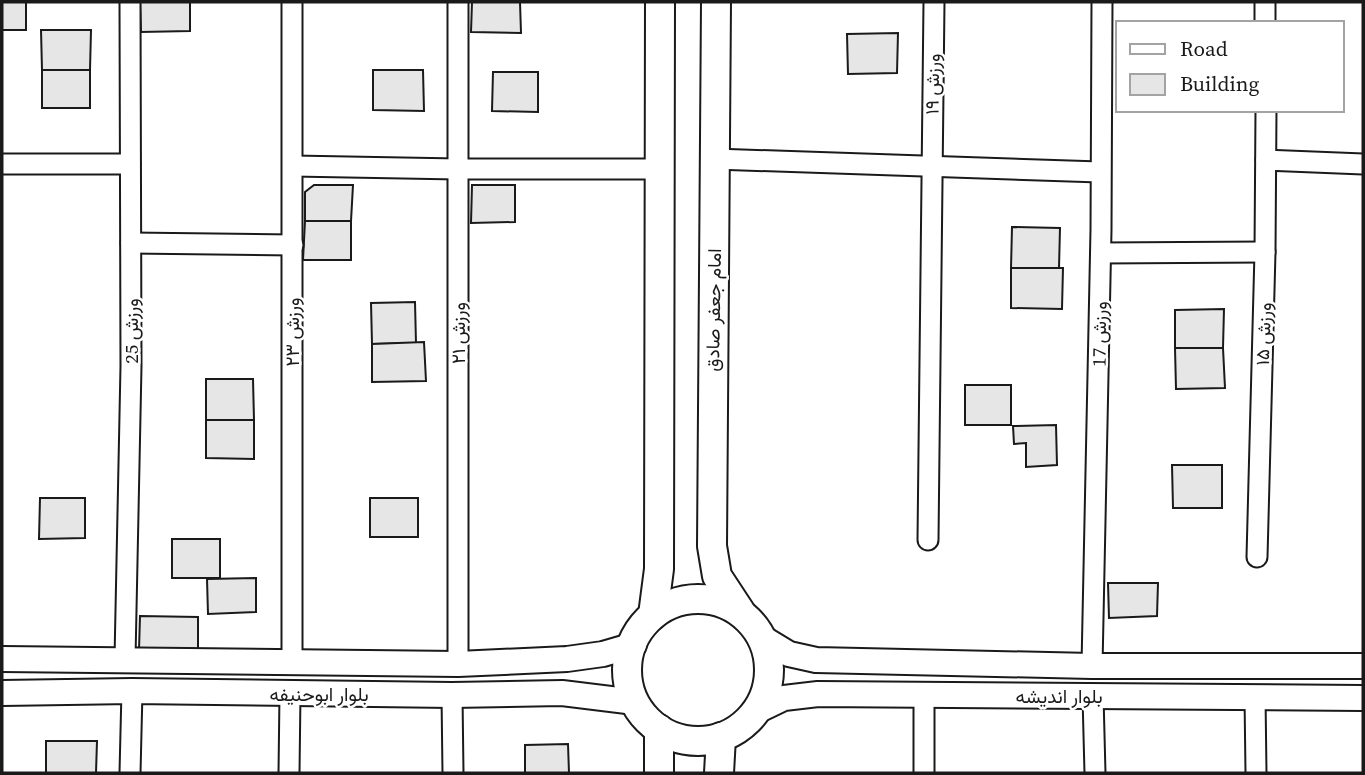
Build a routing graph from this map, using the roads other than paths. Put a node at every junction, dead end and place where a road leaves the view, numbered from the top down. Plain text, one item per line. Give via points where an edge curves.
1 (130, 2) edge
2 (292, 2) edge
3 (458, 2) edge
4 (660, 2) edge
5 (716, 2) edge
6 (934, 2) edge
7 (1102, 2) edge
8 (1265, 2) edge
9 (1265, 21) edge
10 (1266, 112) edge
11 (714, 159) junction
12 (1266, 160) junction
13 (2, 164) edge
14 (131, 164) junction
15 (1363, 164) edge
16 (293, 166) junction
17 (931, 166) junction
18 (458, 169) junction
19 (660, 169) junction
20 (1100, 172) junction
21 (131, 243) junction
22 (292, 245) junction
23 (1101, 253) junction
24 (1265, 253) junction
25 (928, 540) dead end
26 (1257, 557) dead end
27 (740, 611) junction
28 (653, 615) junction
29 (761, 637) junction
30 (634, 645) junction
31 (2, 659) edge
32 (125, 659) junction
33 (292, 663) junction
34 (458, 664) junction
35 (1093, 666) junction
36 (1363, 666) edge
37 (132, 691) junction
38 (2, 693) edge
39 (290, 694) junction
40 (924, 694) junction
41 (452, 695) junction
42 (1093, 696) junction
43 (1255, 696) junction
44 (1363, 698) edge
45 (635, 702) junction
46 (757, 711) junction
47 (659, 729) junction
48 (721, 737) junction
49 (130, 773) edge
50 (289, 773) edge
51 (453, 773) edge
52 (659, 773) edge
53 (719, 773) edge
54 (924, 773) edge
55 (1095, 773) edge
56 (1256, 773) edge

1 - 14 street, ورزش 25
2 - 16 street, ورزش ۲۳
3 - 18 street, ورزش ۲۱
4 - 19 main road
5 - 11 main road, امام جعفر صادق
6 - 17 street, ورزش ۱۹
7 - 20 street, ورزش 17
8 - 9 street
10 - 12 street, ورزش ۱۵
11 - 17 street
11 - 27 main road, امام جعفر صادق via 712,546 717,576
12 - 15 street
12 - 24 street, ورزش ۱۵
13 - 14 street
14 - 21 street, ورزش 25
16 - 18 street
16 - 22 street, ورزش ۲۳
17 - 20 street
17 - 25 street, ورزش ۱۹
18 - 19 street
18 - 34 street, ورزش ۲۱
19 - 28 main road via 659,569
20 - 23 street, ورزش 17
21 - 22 street
21 - 32 street, ورزش 25
22 - 33 street, ورزش ۲۳
23 - 24 street
23 - 35 street, ورزش 17
24 - 26 street, ورزش ۱۵
27 - 28 main road via 699,599 674,603
27 - 29 main road
28 - 30 main road
29 - 35 street, بلوار اندیشه via 789,654 816,660
29 - 46 main road via 768,659 768,683
30 - 34 street, بلوار ابوحنیفه via 567,659
30 - 45 main road via 627,663
31 - 32 street, بلوار ابوحنیفه
32 - 33 street, بلوار ابوحنیفه
33 - 34 street, بلوار ابوحنیفه
35 - 36 street, بلوار اندیشه
37 - 38 street, بلوار ابوحنیفه
37 - 39 street, بلوار ابوحنیفه
37 - 49 street
39 - 41 street, بلوار ابوحنیفه
39 - 50 street
40 - 42 street, بلوار اندیشه
40 - 46 street, بلوار اندیشه via 818,694 784,698
40 - 54 street
41 - 45 street, بلوار ابوحنیفه via 562,693
41 - 51 street
42 - 43 street, بلوار اندیشه
42 - 55 street
43 - 44 street, بلوار اندیشه
43 - 56 street
45 - 47 main road
46 - 48 main road via 736,732
47 - 48 main road via 673,737 705,742
47 - 52 main road
48 - 53 main road

